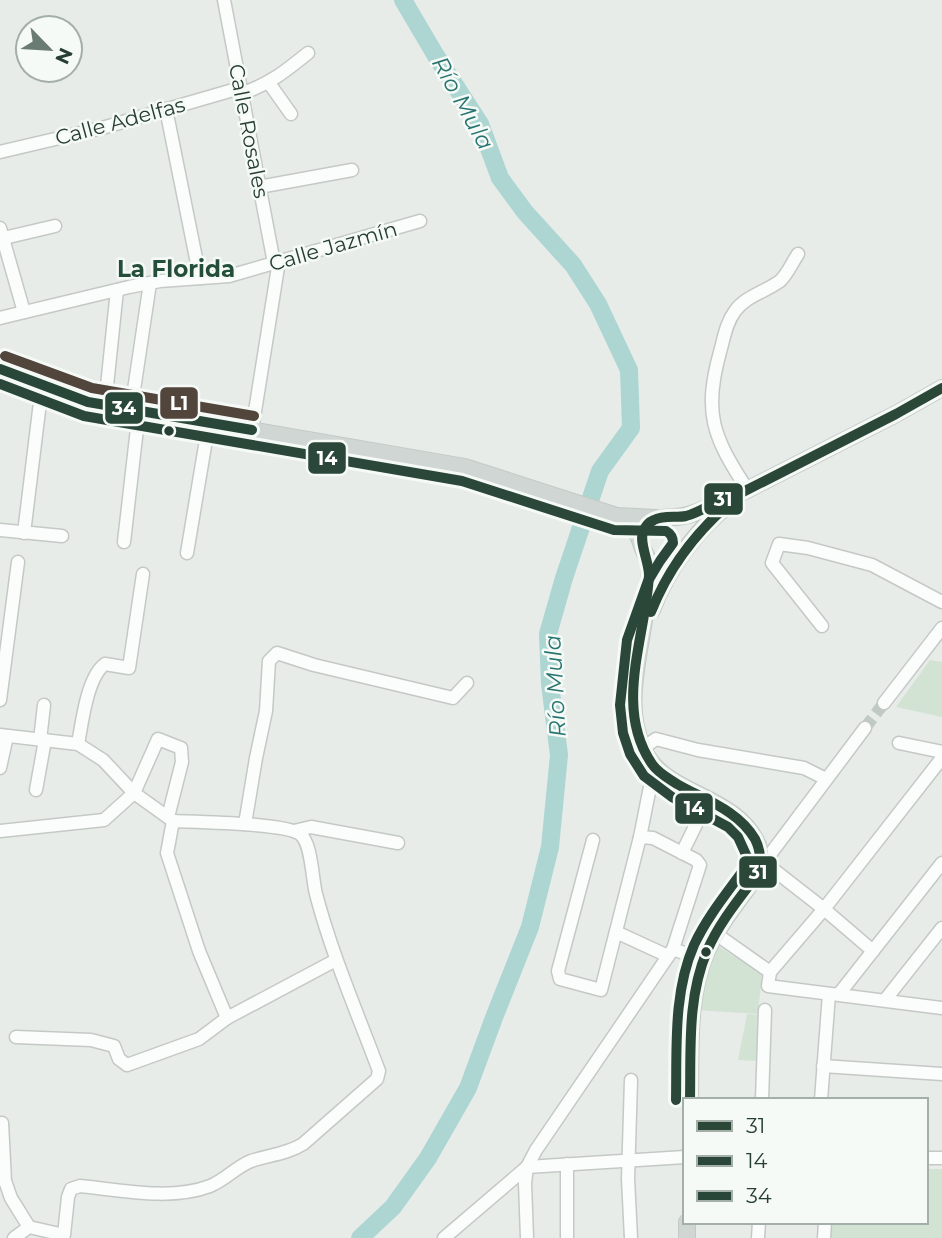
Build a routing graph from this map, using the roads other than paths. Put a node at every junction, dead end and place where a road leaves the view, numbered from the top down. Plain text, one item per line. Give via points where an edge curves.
1 (224, 0) edge
2 (308, 53) dead end
3 (269, 83) junction
4 (241, 91) junction
5 (166, 109) junction
6 (291, 114) dead end
7 (0, 152) edge
8 (352, 170) dead end
9 (259, 187) junction
10 (420, 221) dead end
11 (55, 226) dead end
12 (1, 235) edge
13 (797, 254) dead end
14 (277, 262) junction
15 (200, 278) junction
16 (150, 283) junction
17 (117, 290) junction
18 (24, 312) junction
19 (0, 318) edge
20 (0, 369) edge
21 (42, 386) junction
22 (942, 388) edge
23 (105, 405) junction
24 (135, 410) junction
25 (209, 422) junction
26 (252, 430) junction
27 (742, 492) junction
28 (617, 516) junction
29 (662, 518) junction
30 (0, 530) edge
31 (24, 533) junction
32 (62, 536) dead end
33 (124, 542) dead end
34 (644, 550) junction
35 (187, 553) dead end
36 (683, 554) junction
37 (18, 562) dead end
38 (143, 574) dead end
39 (942, 602) edge
40 (822, 626) dead end
41 (942, 628) edge
42 (641, 643) junction
43 (467, 683) dead end
44 (0, 700) edge
45 (884, 703) tunnel mouth
46 (44, 705) dead end
47 (865, 728) tunnel mouth
48 (4, 735) edge
49 (43, 740) junction
50 (899, 743) dead end
51 (78, 744) junction
52 (643, 748) junction
53 (942, 752) edge
54 (942, 758) edge
55 (654, 767) junction
56 (0, 768) edge
57 (826, 779) junction
58 (36, 790) dead end
59 (134, 793) junction
60 (708, 800) junction
61 (171, 819) junction
62 (245, 824) junction
63 (0, 831) edge
64 (295, 831) junction
65 (640, 838) junction
66 (593, 840) dead end
67 (398, 843) dead end
68 (682, 853) junction
69 (942, 863) edge
70 (762, 865) junction
71 (824, 909) junction
72 (942, 928) edge
73 (616, 932) junction
74 (716, 934) junction
75 (873, 951) junction
76 (670, 952) junction
77 (336, 960) junction
78 (703, 960) junction
79 (770, 972) junction
80 (834, 994) junction
81 (885, 1000) junction
82 (942, 1008) edge
83 (765, 1010) dead end
84 (227, 1018) junction
85 (16, 1037) dead end
86 (823, 1066) junction
87 (942, 1074) edge
88 (631, 1080) dead end
89 (690, 1098) edge
90 (762, 1098) edge
91 (821, 1098) edge
92 (2, 1124) dead end
93 (683, 1157) edge
94 (629, 1162) junction
95 (567, 1164) junction
96 (527, 1167) junction
97 (29, 1227) junction
98 (13, 1238) edge
99 (444, 1238) edge
100 (527, 1238) edge
101 (567, 1238) edge
102 (631, 1238) edge

1 - 4 street, Calle Rosales
2 - 3 street, Calle Adelfas
3 - 4 street, Calle Adelfas
3 - 6 street
4 - 5 street, Calle Adelfas
4 - 9 street, Calle Rosales
5 - 7 street, Calle Adelfas
5 - 15 street
8 - 9 street
9 - 14 street, Calle Rosales
10 - 14 street, Calle Jazmín
11 - 12 street
12 - 18 street
13 - 27 street via 782,279 736,309 715,371 711,403 715,429
14 - 15 street, Calle Jazmín via 229,276
14 - 26 street, Calle Rosales
15 - 16 street, Calle Jazmín
16 - 17 street, Calle Jazmín
16 - 24 street
17 - 18 street, Calle Jazmín
17 - 23 street
18 - 19 street, Calle Jazmín
20 - 21 main road
21 - 23 main road
21 - 31 street
22 - 27 main road
23 - 24 main road
24 - 25 main road
24 - 33 street
25 - 26 main road
25 - 35 street
26 - 28 main road via 465,467
27 - 29 main road via 691,514
27 - 36 main road
28 - 29 main road
28 - 34 main road via 637,533
29 - 34 main road via 643,531
29 - 36 main road via 679,522 687,532
30 - 31 street
31 - 32 street
34 - 36 main road via 663,564
34 - 42 main road via 649,584
36 - 42 main road via 661,587
37 - 44 street
38 - 51 street via 129,668 105,664 99,669 85,704
39 - 40 street via 872,565 779,544 772,563
41 - 45 street
42 - 52 main road via 634,706
43 - 62 street via 453,698 277,653 269,661 266,711
46 - 49 street
47 - 57 street
48 - 49 street
48 - 56 street
49 - 51 street
49 - 58 street
50 - 53 street
51 - 59 street via 103,760
52 - 55 main road
52 - 57 street via 656,738 698,751 804,768
54 - 71 street
55 - 60 main road
55 - 65 street
57 - 70 street
59 - 61 street
59 - 61 street via 158,739 181,748
59 - 63 street via 104,820
60 - 68 street
60 - 70 main road via 749,829
61 - 62 street
61 - 84 street via 167,853 198,951
62 - 64 street
64 - 67 street via 311,827
64 - 77 street via 307,842
65 - 68 street via 653,838
65 - 73 street
66 - 73 street via 559,979 601,990
68 - 76 street via 701,865
69 - 75 street
70 - 71 street
70 - 74 main road
71 - 75 street
71 - 79 street
72 - 81 street
73 - 76 street
74 - 78 main road
74 - 79 street
75 - 80 street
76 - 78 street
76 - 96 street
77 - 84 street
77 - 97 street via 380,1071 377,1079 303,1144 249,1162 194,1191 166,1194 80,1186 71,1189 68,1197 64,1235
78 - 89 main road via 693,1005
79 - 80 street via 768,986
80 - 81 street
80 - 86 street
81 - 82 street
83 - 90 street
84 - 85 street via 199,1039 127,1065 114,1046 91,1040
86 - 87 street
86 - 91 street
88 - 94 street
92 - 97 street via 5,1181
93 - 94 street
94 - 95 street
94 - 102 street
95 - 96 street
95 - 101 street
96 - 99 street
96 - 100 street
97 - 98 street

